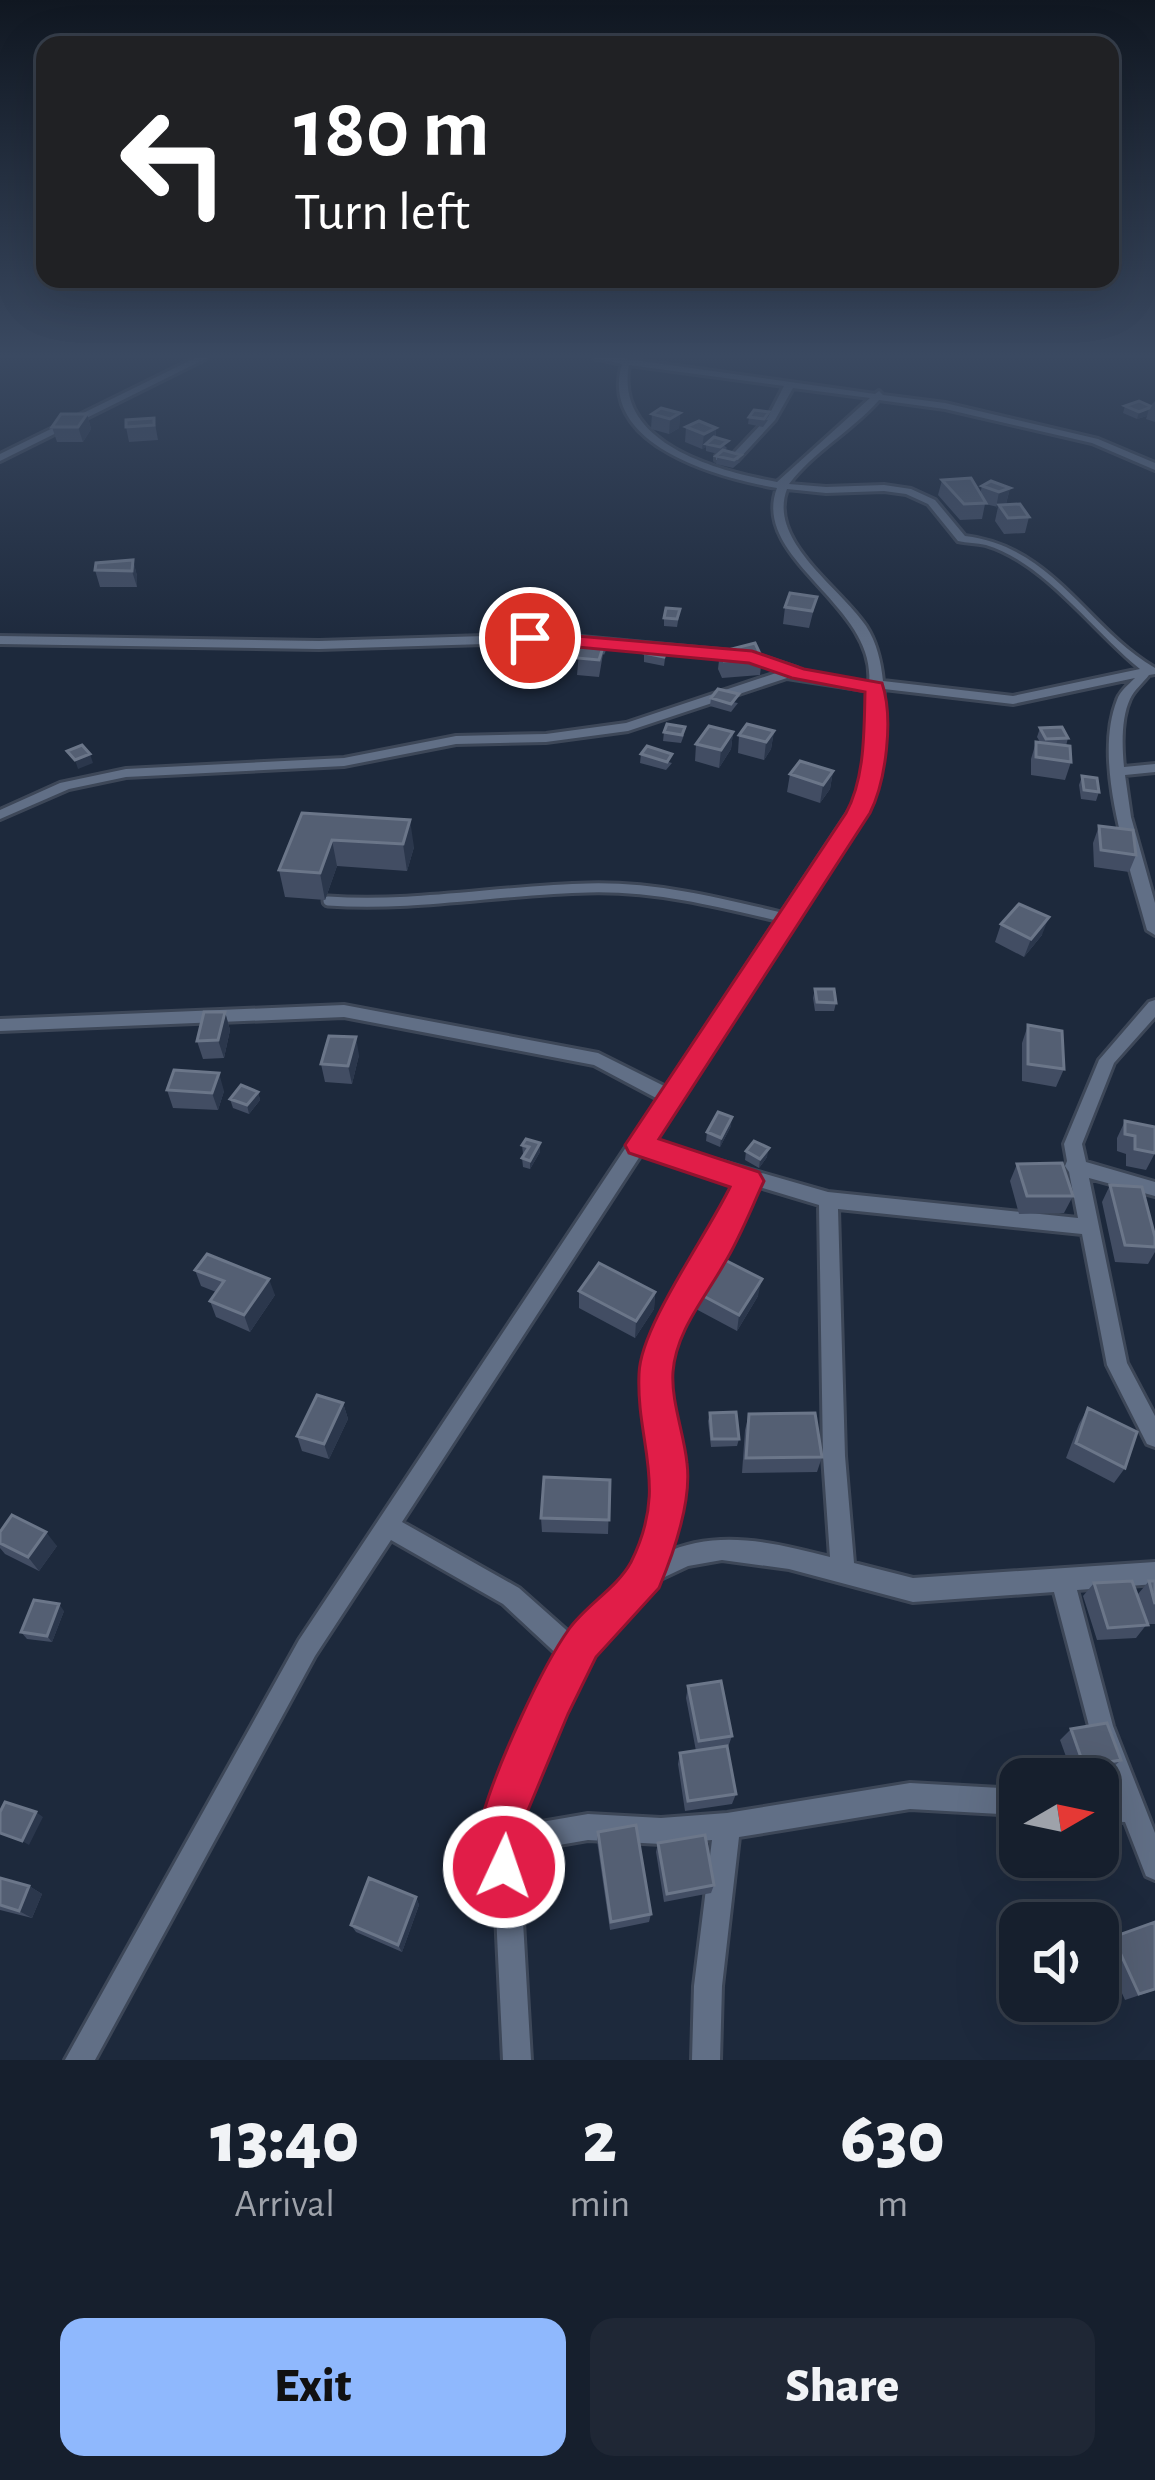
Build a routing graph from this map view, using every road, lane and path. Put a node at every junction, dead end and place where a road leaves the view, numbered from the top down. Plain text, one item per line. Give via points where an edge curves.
1 (681, 454) edge
2 (739, 454) edge
3 (816, 454) edge
4 (1125, 454) edge
5 (684, 456) junction
6 (1155, 467) edge
7 (781, 487) junction
8 (0, 640) edge
9 (1149, 671) edge
10 (800, 674) junction
11 (875, 686) junction
12 (1155, 768) edge
13 (1118, 772) junction
14 (0, 815) edge
15 (328, 902) dead end
16 (790, 919) junction
17 (1155, 930) edge
18 (1155, 1006) edge
19 (0, 1025) edge
20 (670, 1097) junction
21 (640, 1145) junction
22 (1074, 1166) junction
23 (748, 1181) junction
24 (1155, 1189) edge
25 (828, 1201) junction
26 (1087, 1227) junction
27 (1155, 1437) edge
28 (389, 1527) junction
29 (843, 1572) junction
30 (1155, 1573) edge
31 (646, 1574) junction
32 (1063, 1581) junction
33 (576, 1655) junction
34 (999, 1801) edge
35 (1119, 1809) edge
36 (1134, 1810) junction
37 (728, 1826) junction
38 (502, 1842) junction
39 (1155, 1867) edge
40 (79, 2060) edge
41 (517, 2060) edge
42 (706, 2060) edge

1 - 5 street
2 - 5 street
3 - 7 street
4 - 6 street
5 - 7 street
7 - 9 street via 924,496 962,539 988,538 1034,566
7 - 11 street via 792,552 863,630
8 - 10 street via 319,645 549,638 752,657
9 - 11 street via 1013,700
9 - 13 street via 1124,697
10 - 11 street
10 - 14 street via 628,728 456,740 344,762 126,773 65,786
11 - 16 street via 868,794
12 - 13 street
13 - 17 street
15 - 16 lane via 405,907 633,888
16 - 20 street
18 - 22 street via 1107,1060 1079,1120
19 - 20 street via 210,1013 377,1015 598,1059
20 - 21 street
21 - 23 street
21 - 28 street
22 - 24 street
22 - 26 street
23 - 25 street
23 - 31 street via 659,1356 669,1493
25 - 26 street
25 - 29 street
26 - 27 street via 1117,1365
28 - 33 street via 512,1596
28 - 40 street via 307,1648
29 - 31 street via 722,1549
29 - 32 street via 914,1590
30 - 32 street
31 - 33 street
32 - 36 street via 1101,1726
33 - 38 street via 521,1770
34 - 37 street via 910,1796
35 - 36 street
36 - 39 street
37 - 38 street via 588,1826
37 - 42 street
38 - 41 street

